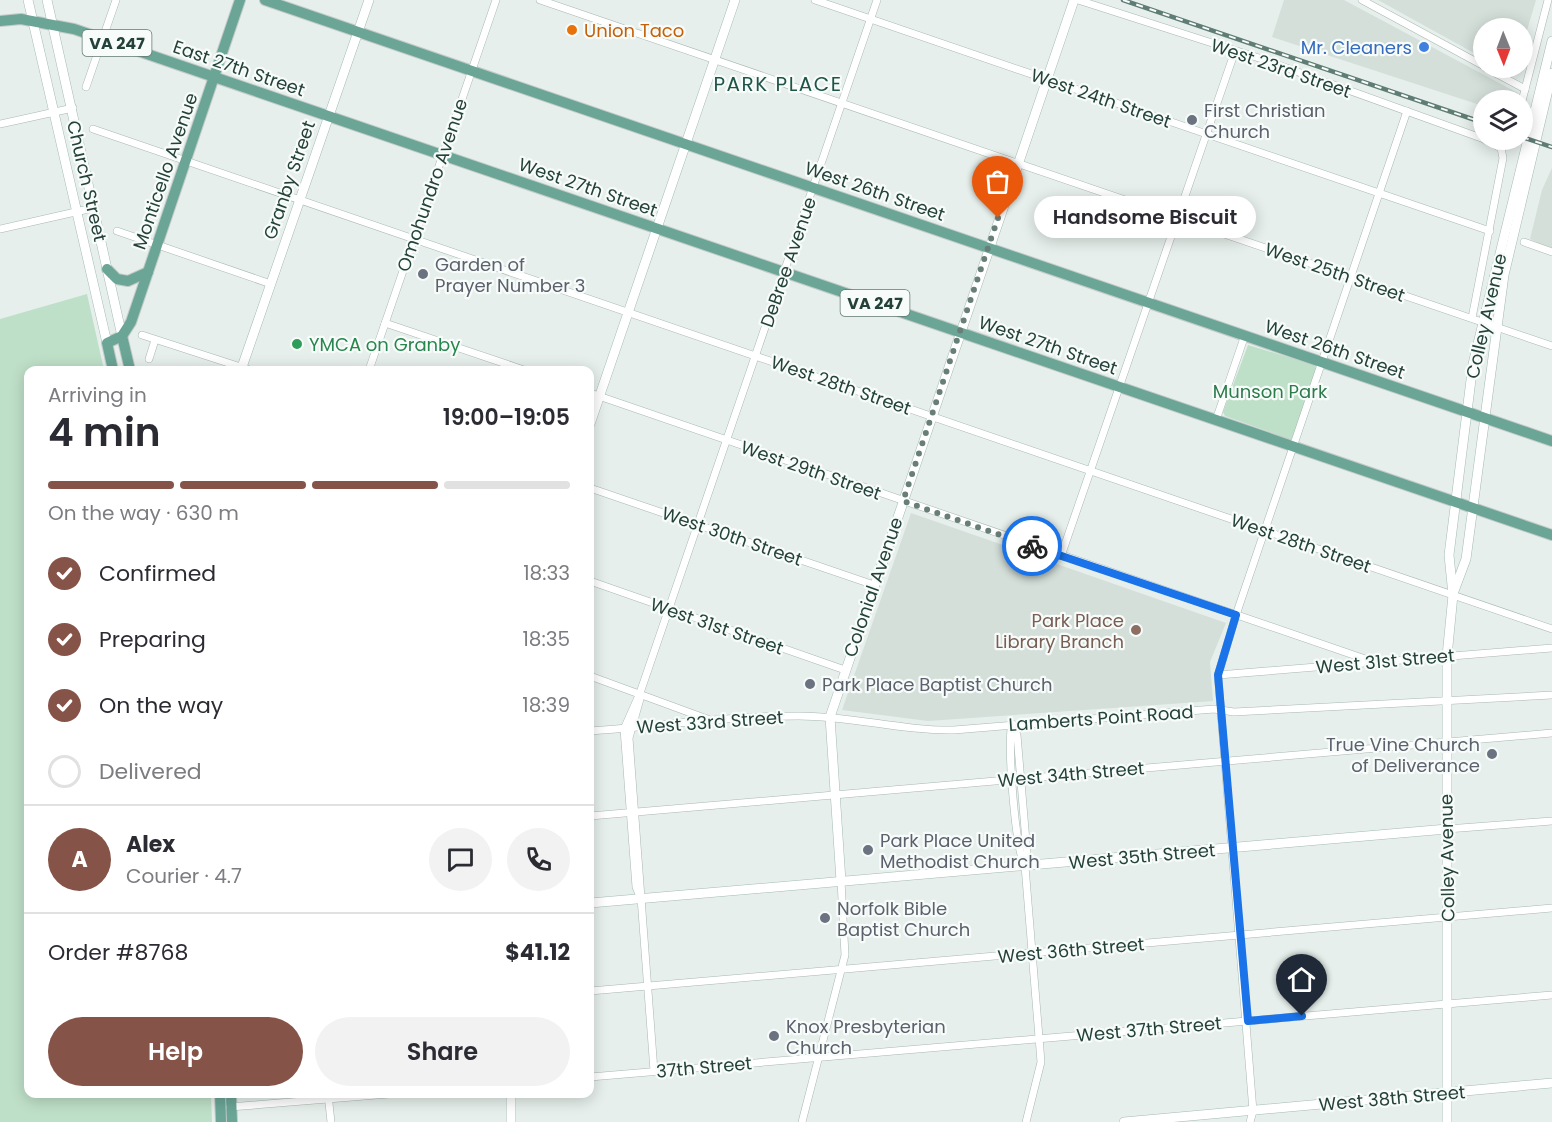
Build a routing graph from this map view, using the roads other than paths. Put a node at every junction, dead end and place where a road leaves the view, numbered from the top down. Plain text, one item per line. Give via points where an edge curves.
1 (28, 0) edge
2 (47, 0) edge
3 (116, 0) edge
4 (240, 0) edge
5 (265, 0) edge
6 (369, 0) edge
7 (496, 0) edge
8 (540, 0) edge
9 (735, 0) edge
10 (815, 0) edge
11 (877, 0) edge
12 (1076, 0) edge
13 (1362, 0) edge
14 (1548, 0) edge
15 (871, 19) junction
16 (0, 21) edge
17 (33, 21) junction
18 (54, 24) junction
19 (358, 32) junction
20 (103, 38) junction
21 (1552, 41) edge
22 (1235, 51) junction
23 (714, 60) junction
24 (1473, 60) edge
25 (471, 71) junction
26 (1552, 73) edge
27 (214, 77) junction
28 (1506, 78) edge
29 (1046, 79) junction
30 (86, 87) dead end
31 (1526, 89) joint
32 (842, 103) junction
33 (73, 108) junction
34 (1407, 111) junction
35 (55, 112) junction
36 (329, 116) junction
37 (0, 124) edge
38 (93, 129) dead end
39 (1206, 134) junction
40 (1473, 135) edge
41 (686, 144) junction
42 (1501, 150) edge
43 (442, 154) junction
44 (186, 161) junction
45 (1017, 163) junction
46 (813, 188) junction
47 (1380, 194) junction
48 (300, 201) junction
49 (93, 208) junction
50 (77, 212) junction
51 (1177, 218) junction
52 (657, 228) junction
53 (0, 229) edge
54 (117, 231) dead end
55 (1490, 231) junction
56 (414, 240) junction
57 (1524, 242) dead end
58 (157, 245) junction
59 (988, 248) junction
60 (1552, 252) edge
61 (107, 268) junction
62 (148, 272) junction
63 (784, 272) junction
64 (1351, 277) junction
65 (271, 284) junction
66 (1148, 302) junction
67 (628, 312) junction
68 (1472, 318) junction
69 (1484, 322) junction
70 (385, 323) junction
71 (1496, 327) junction
72 (959, 332) junction
73 (142, 335) dead end
74 (122, 336) junction
75 (1245, 336) junction
76 (155, 340) junction
77 (107, 343) junction
78 (1552, 346) edge
79 (755, 356) junction
80 (149, 359) dead end
81 (1322, 362) junction
82 (113, 366) edge
83 (129, 366) edge
84 (232, 366) edge
85 (245, 366) edge
86 (370, 366) edge
87 (512, 366) edge
88 (1119, 387) junction
89 (594, 395) edge
90 (1467, 412) junction
91 (932, 416) junction
92 (1484, 418) junction
93 (1216, 420) junction
94 (727, 440) junction
95 (1552, 441) edge
96 (1293, 446) junction
97 (1090, 470) junction
98 (594, 489) edge
99 (903, 501) junction
100 (1456, 502) junction
101 (1473, 508) junction
102 (698, 524) junction
103 (1265, 531) junction
104 (1552, 535) edge
105 (1061, 556) junction
106 (594, 582) edge
107 (874, 585) junction
108 (1453, 595) junction
109 (669, 609) junction
110 (1236, 615) junction
111 (1552, 629) edge
112 (1552, 648) edge
113 (1446, 656) junction
114 (1374, 662) junction
115 (845, 670) junction
116 (1218, 675) junction
117 (594, 677) edge
118 (640, 693) junction
119 (1552, 695) edge
120 (1446, 700) junction
121 (1221, 710) junction
122 (830, 717) junction
123 (712, 721) junction
124 (1012, 724) junction
125 (627, 728) junction
126 (594, 731) edge
127 (1552, 732) edge
128 (1447, 741) junction
129 (1226, 761) junction
130 (1017, 779) junction
131 (834, 794) junction
132 (632, 812) junction
133 (594, 816) edge
134 (1552, 821) edge
135 (1447, 829) junction
136 (1233, 848) junction
137 (1025, 866) junction
138 (841, 881) junction
139 (640, 899) junction
140 (594, 903) edge
141 (1552, 908) edge
142 (1448, 917) junction
143 (1240, 935) junction
144 (1032, 953) junction
145 (842, 969) junction
146 (647, 986) junction
147 (594, 991) edge
148 (1552, 995) edge
149 (1448, 1003) junction
150 (1248, 1021) junction
151 (1039, 1039) junction
152 (818, 1058) junction
153 (654, 1071) junction
154 (594, 1077) edge
155 (1552, 1083) edge
156 (1448, 1094) junction
157 (222, 1098) edge
158 (230, 1098) edge
159 (312, 1098) edge
160 (329, 1098) edge
161 (511, 1098) edge
162 (226, 1108) junction
163 (1253, 1111) junction
164 (221, 1122) edge
165 (232, 1122) edge
166 (331, 1122) edge
167 (511, 1122) edge
168 (802, 1122) edge
169 (1026, 1122) edge
170 (1124, 1122) edge
171 (1136, 1122) edge
172 (1250, 1122) edge
173 (1447, 1122) edge

1 - 17 main road, Church Street
2 - 18 main road, Church Street
3 - 20 street
4 - 27 main road, Monticello Avenue
5 - 19 main road, West 26th Street
6 - 19 main road, Granby Street
7 - 25 street, Omohundro Avenue
8 - 23 street, West 25th Street
9 - 23 main road
10 - 15 street, West 24th Street
11 - 15 street, DeBree Avenue
12 - 22 street, West 23rd Street
12 - 29 main road, Colonial Avenue
13 - 24 street
14 - 31 street
15 - 29 street, West 24th Street
15 - 32 street, DeBree Avenue
16 - 17 main road, East 27th Street / VA 247
17 - 18 main road, East 27th Street / VA 247
17 - 35 main road, Church Street
18 - 20 main road, East 27th Street / VA 247
18 - 33 main road, Church Street
19 - 25 main road, West 26th Street
19 - 36 main road, Granby Street
20 - 27 main road, East 27th Street / VA 247
20 - 30 street
21 - 69 main road, Colley Avenue
22 - 34 street, West 23rd Street
22 - 39 street
23 - 32 street, West 25th Street
23 - 41 main road
25 - 41 main road, West 26th Street
25 - 43 street, Omohundro Avenue
26 - 71 main road, Colley Avenue via 1509,253
27 - 36 main road, East 27th Street / VA 247
27 - 44 main road, Monticello Avenue
28 - 31 street
29 - 39 street, West 24th Street
29 - 45 main road, Colonial Avenue
32 - 45 street, West 25th Street
32 - 46 street, DeBree Avenue
33 - 35 street
33 - 49 main road, Church Street
34 - 40 street, West 23rd Street
34 - 47 street
35 - 37 street
35 - 50 main road, Church Street
36 - 43 main road, West 27th Street / VA 247
36 - 48 main road, Granby Street
38 - 44 street, West 28th Street
39 - 47 street, West 24th Street
39 - 51 street
41 - 46 main road, West 26th Street
41 - 52 main road
42 - 55 street, West 23rd Street
43 - 52 main road, West 27th Street / VA 247
43 - 56 street, Omohundro Avenue
44 - 48 street, West 28th Street
44 - 58 main road, Monticello Avenue
45 - 51 street, West 25th Street
45 - 59 main road, Colonial Avenue
46 - 59 main road, West 26th Street
46 - 63 street, DeBree Avenue
47 - 55 street, West 24th Street
47 - 64 street
48 - 56 street, West 28th Street
48 - 65 main road, Granby Street
49 - 50 street
49 - 61 main road, Church Street
50 - 53 street
50 - 77 main road, Church Street
51 - 64 street, West 25th Street
51 - 66 street
52 - 63 main road, West 27th Street / VA 247
52 - 67 main road
54 - 58 street
55 - 68 street
56 - 67 street, West 28th Street
56 - 70 street, Omohundro Avenue
57 - 60 street
58 - 62 main road, Monticello Avenue
58 - 65 street
59 - 66 main road, West 26th Street
59 - 72 main road, Colonial Avenue
61 - 62 main road via 117,279 128,282
61 - 74 main road, Church Street
62 - 74 main road, Monticello Avenue via 131,322
63 - 72 main road, West 27th Street / VA 247
63 - 79 street, DeBree Avenue
64 - 68 street, West 25th Street
64 - 81 street
65 - 85 main road, Granby Street
66 - 75 main road, West 26th Street
66 - 88 street
67 - 79 street, West 28th Street
67 - 89 main road
68 - 69 street, West 25th Street
69 - 71 street, West 25th Street
69 - 90 main road, Colley Avenue via 1473,364
70 - 86 street, Omohundro Avenue
70 - 87 street
71 - 78 street, West 25th Street
71 - 92 main road, Colley Avenue
72 - 88 main road, West 27th Street / VA 247
72 - 91 main road, Colonial Avenue
73 - 76 street
74 - 77 main road
74 - 83 main road, Church Street
75 - 81 main road, West 26th Street
75 - 93 street
76 - 80 street
76 - 84 street
77 - 82 main road, Church Street
79 - 91 street, West 28th Street
79 - 94 street, DeBree Avenue
81 - 90 main road, West 26th Street
81 - 96 street
88 - 93 main road, West 27th Street / VA 247
88 - 97 street
89 - 94 street, West 29th Street
90 - 92 main road, West 26th Street
90 - 100 main road, Colley Avenue
91 - 97 street, West 28th Street
91 - 99 main road, Colonial Avenue
92 - 95 main road, West 26th Street
92 - 101 main road, Colley Avenue
93 - 96 main road, West 27th Street / VA 247
94 - 99 street, West 29th Street
94 - 102 street, DeBree Avenue
96 - 100 main road, West 27th Street / VA 247
96 - 103 street
97 - 103 street, West 28th Street
97 - 105 street
98 - 102 street, West 30th Street
99 - 105 street, West 29th Street
99 - 107 main road, Colonial Avenue
100 - 101 main road, West 27th Street / VA 247
100 - 108 main road, Colley Avenue via 1449,555
101 - 104 main road, West 27th Street / VA 247
101 - 108 main road, Colley Avenue via 1466,559
102 - 107 street, West 30th Street
102 - 109 street, DeBree Avenue
103 - 108 street, West 28th Street
103 - 110 street
105 - 110 street, West 29th Street
106 - 109 street, West 31st Street
107 - 115 main road, Colonial Avenue
108 - 111 street, West 28th Street
108 - 113 main road, Colley Avenue
109 - 115 street, West 31st Street
109 - 118 street, DeBree Avenue
110 - 114 street, West 29th Street
110 - 116 street
112 - 113 street, West 31st Street
113 - 114 street, West 31st Street
113 - 120 main road, Colley Avenue
114 - 116 street, West 31st Street
115 - 122 main road, Colonial Avenue
116 - 121 street
117 - 118 street
118 - 123 street
118 - 125 street, DeBree Avenue via 640,704
119 - 120 street, Lamberts Point Road
120 - 121 street, Lamberts Point Road
120 - 128 main road, Colley Avenue
121 - 124 street, Lamberts Point Road
121 - 129 street
122 - 123 street, West 33rd Street
122 - 124 street, Lamberts Point Road via 933,730
122 - 131 main road, Colonial Avenue
123 - 125 street, West 33rd Street
124 - 130 street via 1017,735
125 - 126 street, West 33rd Street
125 - 132 street, DeBree Avenue
127 - 128 street, West 34th Street
128 - 129 street, West 34th Street
128 - 135 main road, Colley Avenue
129 - 130 street, West 34th Street
129 - 136 street
130 - 131 street, West 34th Street
130 - 137 street via 1027,853
131 - 132 street, West 34th Street
131 - 138 main road, Colonial Avenue
132 - 133 street, West 34th Street
132 - 139 street, DeBree Avenue via 642,887
134 - 135 street, West 35th Street
135 - 136 main road, West 35th Street
135 - 142 main road, Colley Avenue
136 - 137 main road, West 35th Street
136 - 143 street
137 - 138 main road, West 35th Street
137 - 144 street
138 - 139 main road, West 35th Street
138 - 145 street, Colonial Avenue via 845,955
139 - 140 main road, West 35th Street
139 - 146 street, DeBree Avenue
141 - 142 street, West 36th Street
142 - 143 street, West 36th Street
142 - 149 main road, Colley Avenue
143 - 144 street, West 36th Street
143 - 150 street
144 - 145 street, West 36th Street
144 - 151 street
145 - 146 street, West 36th Street
145 - 152 street, Colonial Avenue
146 - 147 street, West 36th Street
146 - 153 street, DeBree Avenue
148 - 149 street, West 37th Street
149 - 150 street, West 37th Street
149 - 156 main road, Colley Avenue
150 - 151 street, West 37th Street
150 - 163 street
151 - 152 street, West 37th Street
151 - 169 street via 1040,1068
152 - 153 street, 37th Street
152 - 168 street, Colonial Avenue
153 - 154 street, 37th Street
155 - 156 main road, West 38th Street
156 - 163 main road, West 38th Street
156 - 173 main road, Colley Avenue
157 - 162 main road
158 - 162 main road
159 - 162 street
160 - 166 street
161 - 167 main road
162 - 164 main road
162 - 165 main road
163 - 171 main road, West 38th Street
163 - 172 street
170 - 171 main road, West 38th Street

